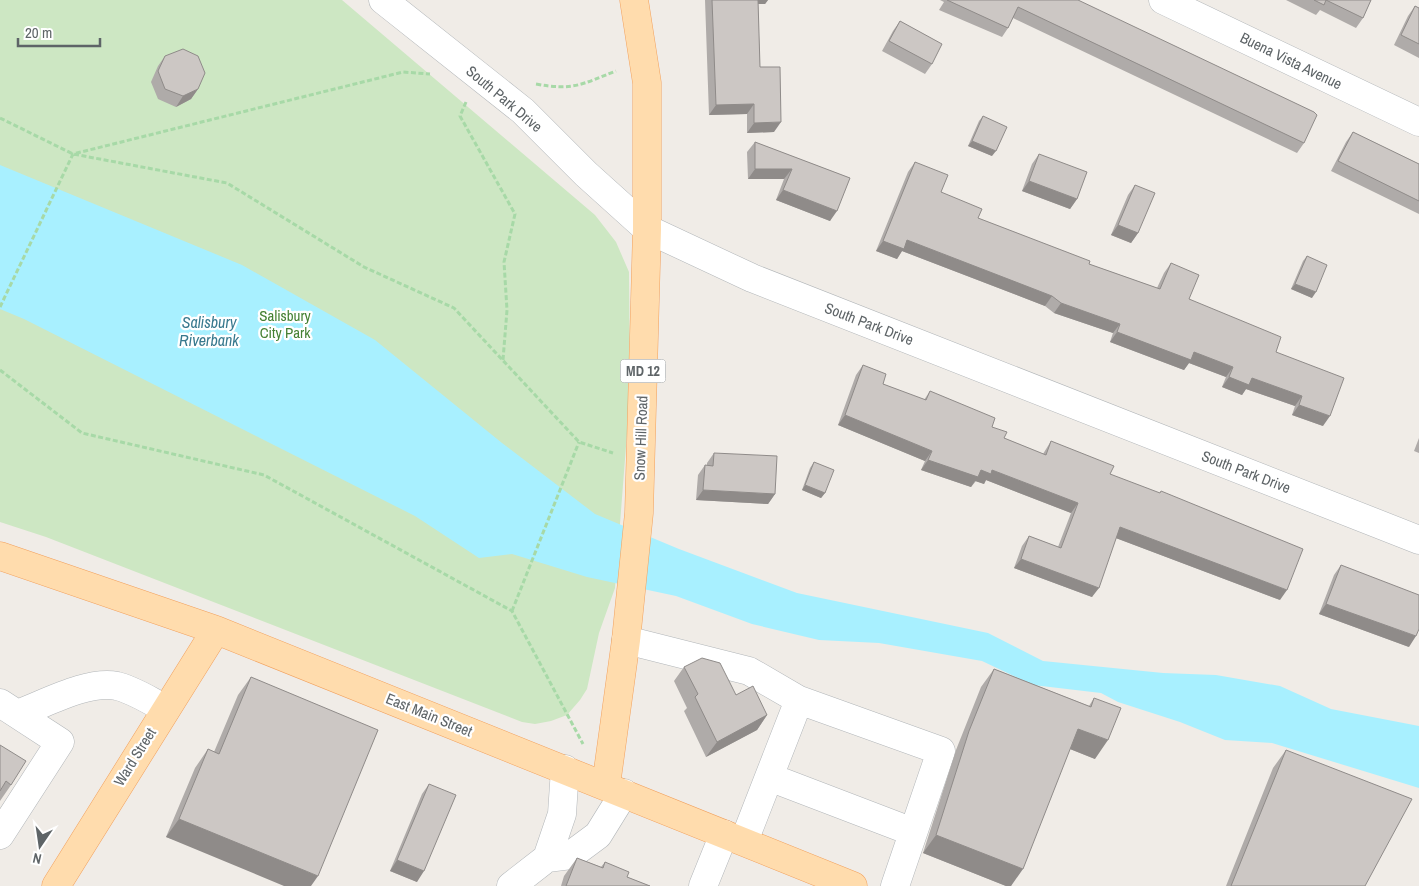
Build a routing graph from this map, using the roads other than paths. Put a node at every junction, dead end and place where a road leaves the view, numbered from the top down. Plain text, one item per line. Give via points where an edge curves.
1 (383, 0) edge
2 (634, 0) edge
3 (1163, 0) edge
4 (1419, 122) edge
5 (647, 229) junction
6 (1419, 540) edge
7 (0, 556) edge
8 (216, 630) junction
9 (626, 640) junction
10 (799, 700) junction
11 (9, 709) edge
12 (166, 709) junction
13 (565, 769) junction
14 (769, 777) junction
15 (615, 789) junction
16 (913, 832) junction
17 (0, 835) edge
18 (734, 838) junction
19 (546, 858) junction
20 (56, 886) edge
21 (511, 886) edge
22 (703, 886) edge
23 (853, 886) edge
24 (895, 886) edge

1 - 5 street, South Park Drive via 523,111
2 - 5 main road, Snow Hill Road / MD 12 via 647,83
3 - 4 street, Buena Vista Avenue
5 - 6 street, South Park Drive via 752,278
5 - 9 main road, Snow Hill Road / MD 12 via 639,513
7 - 8 main road, East Main Street
8 - 12 main road, Ward Street
8 - 13 main road, East Main Street
9 - 10 street via 749,671
9 - 15 main road, Snow Hill Road / MD 12
10 - 14 street
10 - 16 street via 941,751
11 - 12 street via 93,685 116,686 136,692
11 - 17 street via 60,742
12 - 20 main road, Ward Street
13 - 15 main road, East Main Street
13 - 19 street via 562,814
14 - 16 street
14 - 18 street
15 - 18 main road, East Main Street
15 - 19 street via 598,835 571,854
16 - 24 street
18 - 22 street
18 - 23 main road, East Main Street
19 - 21 street

